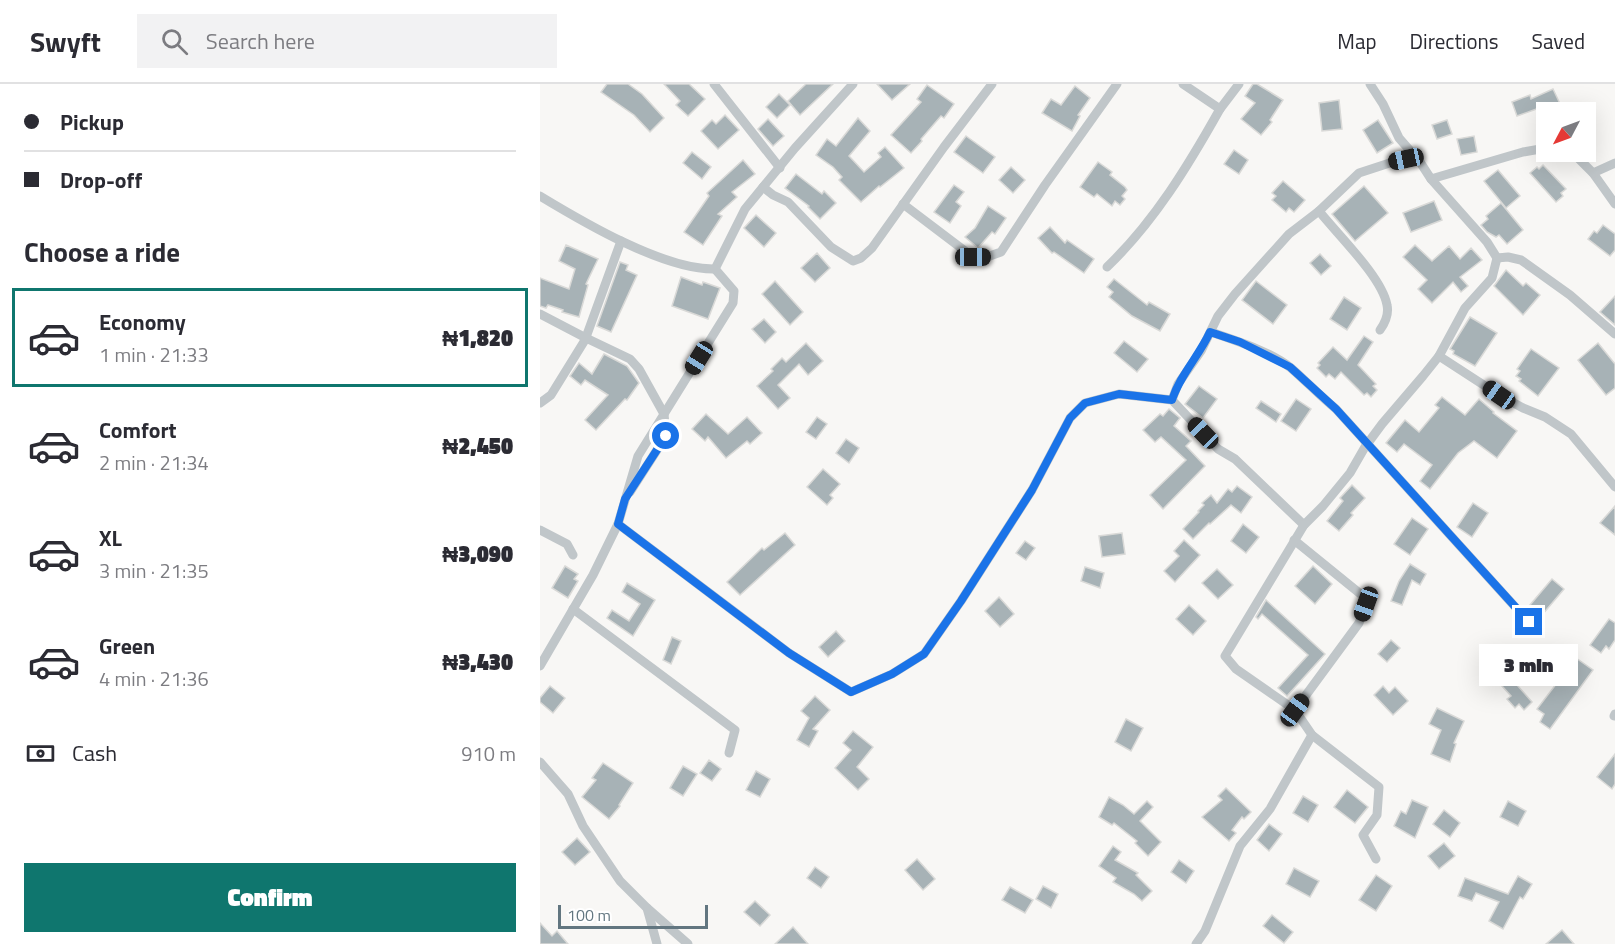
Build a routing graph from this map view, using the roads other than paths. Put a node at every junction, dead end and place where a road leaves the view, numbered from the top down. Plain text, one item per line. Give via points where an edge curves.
1 (714, 84) edge
2 (854, 84) edge
3 (992, 84) edge
4 (1118, 84) edge
5 (1183, 84) edge
6 (1239, 84) edge
7 (1370, 84) edge
8 (1220, 109) junction
9 (1536, 150) edge
10 (1414, 155) junction
11 (1582, 162) edge
12 (1615, 163) edge
13 (780, 168) junction
14 (1593, 173) junction
15 (1431, 179) junction
16 (763, 187) junction
17 (540, 195) edge
18 (903, 204) junction
19 (1615, 204) edge
20 (1319, 211) junction
21 (621, 241) junction
22 (1497, 258) junction
23 (1107, 267) dead end
24 (715, 269) junction
25 (540, 314) edge
26 (1380, 330) dead end
27 (1210, 332) junction
28 (1615, 334) edge
29 (585, 338) junction
30 (1438, 356) junction
31 (1172, 400) junction
32 (540, 403) edge
33 (664, 414) junction
34 (1368, 444) junction
35 (1615, 487) edge
36 (625, 499) junction
37 (618, 524) junction
38 (1304, 525) junction
39 (540, 530) edge
40 (1294, 540) junction
41 (573, 555) dead end
42 (573, 609) junction
43 (1537, 631) dead end
44 (540, 666) edge
45 (1295, 710) junction
46 (1312, 735) junction
47 (729, 753) dead end
48 (540, 762) edge
49 (1376, 859) dead end
50 (647, 908) junction
51 (657, 944) edge
52 (688, 944) edge
53 (1196, 944) edge

1 - 13 street
2 - 13 street
3 - 18 street
4 - 18 street via 1001,252 973,257
5 - 8 street
6 - 8 street
7 - 10 street via 1399,138
8 - 23 street via 1168,195
9 - 15 street
10 - 15 street
10 - 20 street via 1359,173
11 - 14 street
12 - 14 street
13 - 16 street
14 - 19 street
15 - 22 street
16 - 18 street via 788,202 831,247 854,261 872,248
16 - 24 street via 745,209
17 - 21 street
20 - 26 street via 1379,287 1388,305
20 - 27 street via 1289,234 1266,259
21 - 24 street via 674,262
21 - 29 street
22 - 28 street via 1521,260
22 - 30 street via 1492,278 1465,308
24 - 33 street via 734,291 733,303
25 - 29 street
27 - 31 street
27 - 34 street via 1290,367
29 - 32 street via 551,395
29 - 33 street via 630,359
30 - 34 street
30 - 35 street via 1570,434
31 - 37 street via 1119,394 1085,403 1070,418 1032,490 924,654 851,692 789,653
31 - 38 street via 1218,449 1235,459
33 - 36 street via 638,456
33 - 36 street via 666,436
34 - 38 street via 1350,473
34 - 43 street
36 - 37 street
37 - 42 street
38 - 40 street
39 - 41 street via 567,544
40 - 45 street via 1225,656 1236,669
40 - 45 street via 1363,596 1366,604 1359,623
42 - 44 street
42 - 47 street via 735,730
45 - 46 street
46 - 49 street via 1379,787 1377,815 1363,835
46 - 53 street via 1270,809 1240,846
48 - 50 street via 568,794 583,826 620,881
50 - 51 street
50 - 52 street

